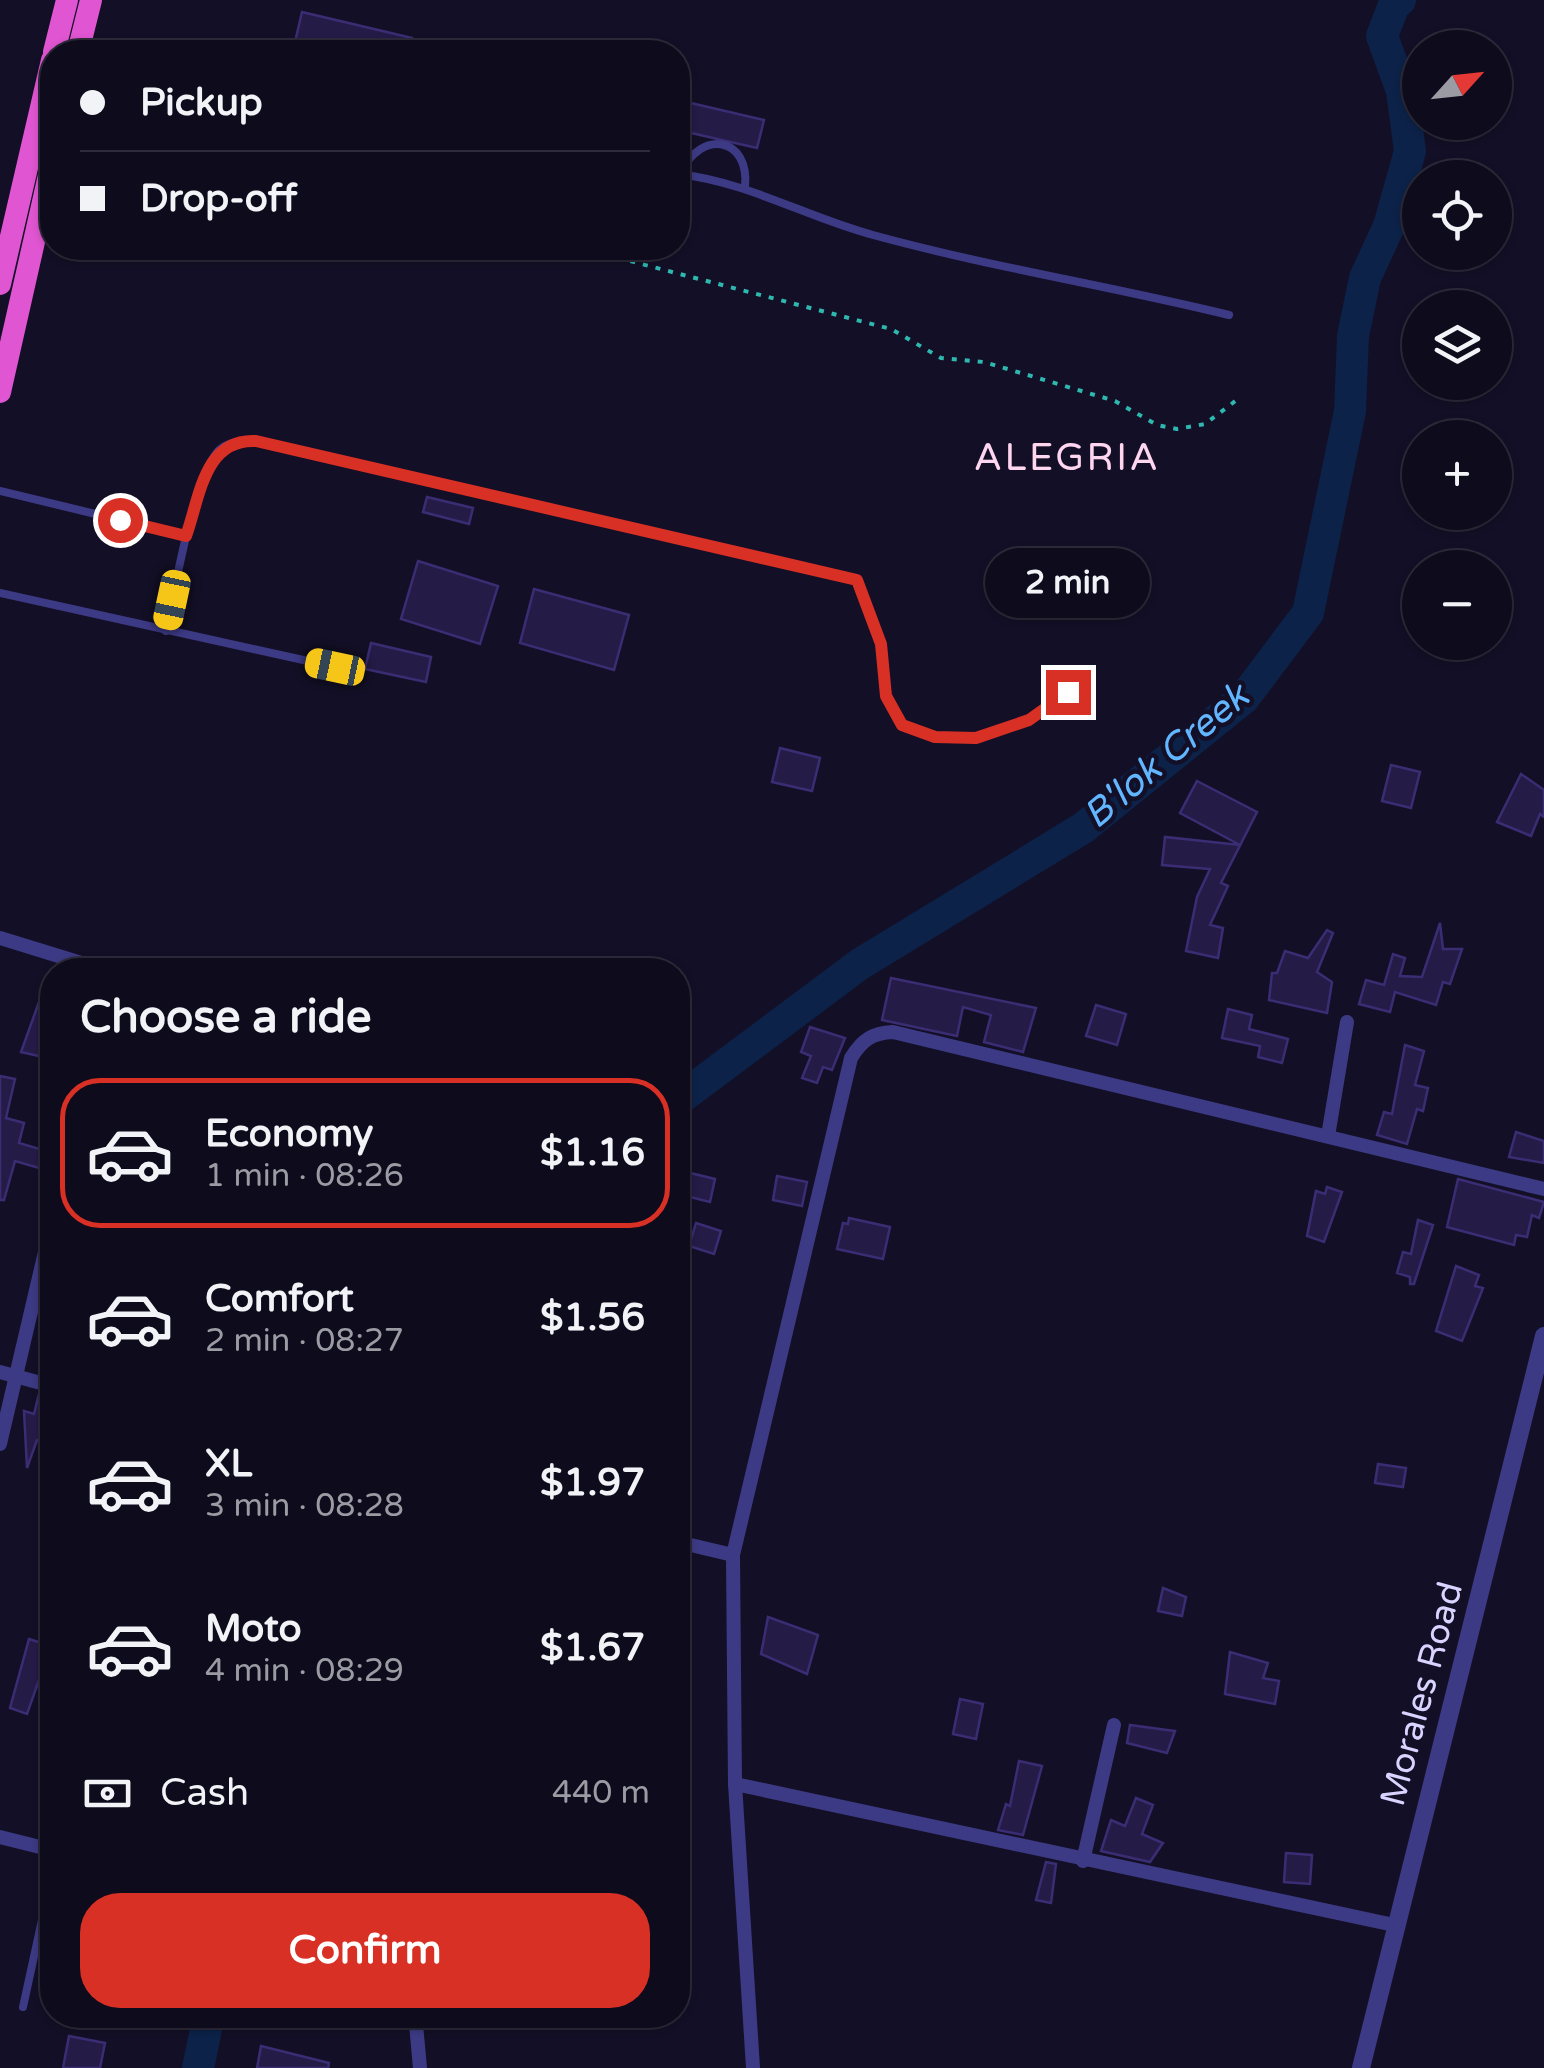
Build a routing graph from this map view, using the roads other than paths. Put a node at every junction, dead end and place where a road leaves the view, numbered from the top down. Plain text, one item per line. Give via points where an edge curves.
1 (67, 0) edge
2 (91, 0) edge
3 (57, 40) edge
4 (85, 40) edge
5 (40, 112) edge
6 (690, 159) edge
7 (690, 176) edge
8 (744, 187) junction
9 (40, 215) edge
10 (0, 284) edge
11 (1229, 315) dead end
12 (0, 392) edge
13 (0, 491) edge
14 (186, 536) junction
15 (0, 593) edge
16 (166, 631) junction
17 (335, 667) dead end
18 (1068, 692) dead end
19 (0, 938) edge
20 (65, 958) edge
21 (1347, 1022) dead end
22 (1328, 1136) junction
23 (1544, 1188) edge
24 (40, 1275) edge
25 (1544, 1336) edge
26 (0, 1372) edge
27 (17, 1376) junction
28 (40, 1383) edge
29 (0, 1444) edge
30 (690, 1545) edge
31 (733, 1555) junction
32 (1114, 1725) dead end
33 (735, 1784) junction
34 (0, 1837) edge
35 (40, 1847) edge
36 (1082, 1862) junction
37 (1394, 1926) junction
38 (40, 1928) edge
39 (23, 2007) dead end
40 (416, 2028) edge
41 (420, 2068) edge
42 (753, 2068) edge
43 (1361, 2068) edge

1 - 3 highway
2 - 4 highway
5 - 10 highway
6 - 8 lane via 699,147 722,143 743,164
7 - 8 lane
8 - 11 lane via 866,234
9 - 12 highway
13 - 14 lane
14 - 16 lane
14 - 18 lane via 214,456 230,444 256,441 857,580 881,644 892,712 902,725 935,737 958,740 1011,728
15 - 16 lane
16 - 17 lane
19 - 20 street
21 - 22 street
22 - 23 street
22 - 31 street via 893,1032 867,1038 851,1058
24 - 27 street
25 - 37 street, Morales Road
26 - 27 street
27 - 28 street
27 - 29 street
30 - 31 street
31 - 33 street
32 - 36 street
33 - 36 street
33 - 42 street
34 - 35 street
36 - 37 street
37 - 43 street, Morales Road
38 - 39 lane
40 - 41 street

